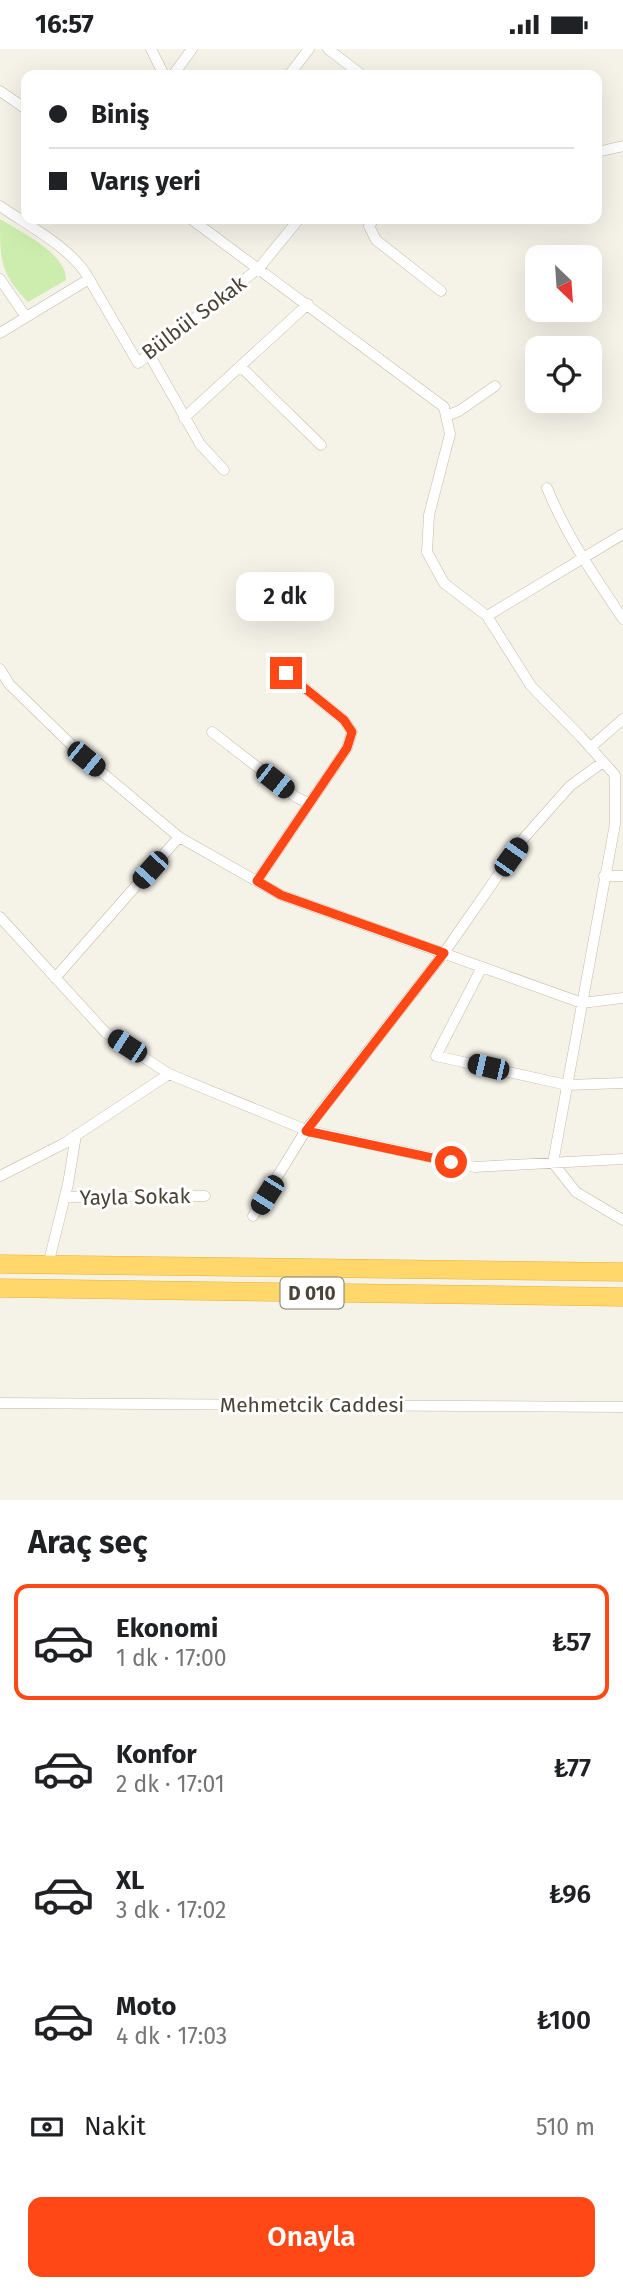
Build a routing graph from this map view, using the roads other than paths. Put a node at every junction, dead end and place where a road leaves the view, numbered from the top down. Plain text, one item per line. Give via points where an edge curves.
1 (151, 49) edge
2 (192, 49) edge
3 (309, 49) edge
4 (328, 49) edge
5 (162, 70) edge
6 (177, 70) edge
7 (293, 70) edge
8 (355, 70) edge
9 (0, 91) edge
10 (21, 106) edge
11 (623, 146) edge
12 (602, 151) edge
13 (0, 206) edge
14 (21, 221) edge
15 (26, 224) edge
16 (198, 224) edge
17 (295, 224) edge
18 (370, 224) edge
19 (259, 268) junction
20 (0, 279) edge
21 (89, 279) junction
22 (442, 291) dead end
23 (308, 304) junction
24 (26, 317) junction
25 (0, 333) edge
26 (149, 354) junction
27 (240, 366) junction
28 (495, 386) dead end
29 (446, 416) junction
30 (184, 418) junction
31 (321, 445) dead end
32 (224, 470) dead end
33 (547, 488) dead end
34 (623, 534) edge
35 (583, 559) junction
36 (488, 617) junction
37 (623, 619) edge
38 (0, 669) edge
39 (286, 673) dead end
40 (623, 719) edge
41 (212, 733) dead end
42 (590, 747) junction
43 (603, 762) junction
44 (308, 803) junction
45 (619, 822) edge
46 (179, 837) junction
47 (604, 876) junction
48 (623, 876) edge
49 (257, 881) junction
50 (0, 918) edge
51 (444, 953) junction
52 (482, 967) junction
53 (55, 978) junction
54 (623, 998) edge
55 (582, 1003) junction
56 (169, 1074) junction
57 (623, 1083) edge
58 (567, 1085) junction
59 (306, 1131) junction
60 (76, 1135) junction
61 (623, 1159) edge
62 (553, 1163) junction
63 (0, 1176) edge
64 (205, 1196) dead end
65 (65, 1198) junction
66 (253, 1216) dead end
67 (623, 1220) edge
68 (0, 1264) edge
69 (48, 1265) junction
70 (623, 1272) edge
71 (0, 1288) edge
72 (623, 1297) edge
73 (0, 1403) edge
74 (623, 1407) edge

1 - 5 street
2 - 6 street
3 - 7 street
4 - 8 street
9 - 10 street
11 - 12 street
13 - 14 street
15 - 21 street via 69,254
16 - 19 street
17 - 19 street, Bülbül Sokak
18 - 22 street via 376,240
19 - 23 street
19 - 26 street, Bülbül Sokak
20 - 24 street
21 - 24 street
21 - 26 street, Bülbül Sokak via 138,363
23 - 27 street
23 - 29 street via 426,392 444,407
24 - 25 street
26 - 30 street
27 - 30 street
27 - 31 street
28 - 29 street
29 - 36 street via 450,434 429,515 427,552 444,583
30 - 32 street
33 - 35 street
34 - 35 street
35 - 36 street
35 - 37 street
36 - 42 street via 531,686
38 - 46 street via 9,684 86,759
39 - 44 street via 344,720 352,732 347,748
40 - 42 street
41 - 44 street
42 - 43 street
43 - 45 street via 615,775
43 - 51 street via 570,786 524,838
44 - 49 street
45 - 47 street
46 - 49 street
46 - 53 street
47 - 48 street
47 - 55 street
49 - 51 street via 281,895
50 - 53 street
51 - 52 street
51 - 59 street
52 - 55 street
52 - 58 street via 436,1056
53 - 56 street via 105,1032
54 - 55 street
55 - 58 street
56 - 59 street
56 - 60 street
57 - 58 street
58 - 62 street
59 - 62 street via 475,1167
59 - 66 street
60 - 63 street
60 - 65 street
61 - 62 street
62 - 67 street via 576,1192
64 - 65 street, Yayla Sokak
65 - 69 street
68 - 69 highway, D 010
69 - 70 highway, D 010
71 - 72 highway, D 010
73 - 74 street, Mehmetcik Caddesi

